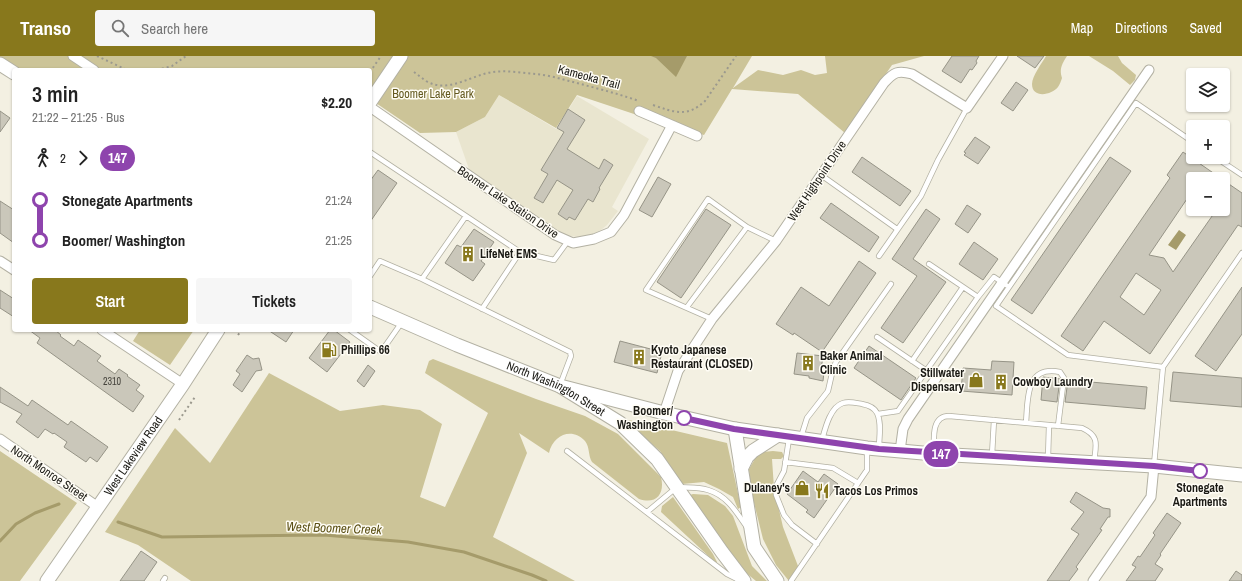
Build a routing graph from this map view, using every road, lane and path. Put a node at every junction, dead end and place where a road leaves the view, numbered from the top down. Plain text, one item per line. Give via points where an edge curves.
1 (73, 56) edge
2 (97, 56) edge
3 (186, 56) edge
4 (381, 56) edge
5 (401, 56) edge
6 (736, 56) edge
7 (1003, 56) edge
8 (0, 64) edge
9 (91, 68) edge
10 (123, 68) edge
11 (164, 68) edge
12 (372, 69) edge
13 (1149, 70) dead end
14 (12, 72) edge
15 (414, 72) dead end
16 (372, 99) edge
17 (642, 102) dead end
18 (649, 104) dead end
19 (372, 108) edge
20 (967, 108) junction
21 (639, 111) dead end
22 (672, 125) junction
23 (698, 136) dead end
24 (1186, 137) edge
25 (372, 153) edge
26 (1226, 164) edge
27 (821, 175) junction
28 (1242, 175) edge
29 (466, 216) junction
30 (747, 226) junction
31 (897, 230) junction
32 (568, 241) junction
33 (776, 241) junction
34 (520, 252) junction
35 (1242, 253) edge
36 (879, 256) dead end
37 (0, 260) edge
38 (928, 264) dead end
39 (12, 269) edge
40 (372, 273) edge
41 (422, 279) junction
42 (891, 284) dead end
43 (1006, 285) junction
44 (963, 287) junction
45 (978, 297) junction
46 (372, 308) edge
47 (687, 308) junction
48 (482, 309) junction
49 (712, 319) junction
50 (402, 321) junction
51 (105, 332) edge
52 (217, 332) edge
53 (240, 332) edge
54 (353, 332) edge
55 (238, 335) dead end
56 (877, 337) dead end
57 (912, 361) junction
58 (1163, 367) junction
59 (927, 370) junction
60 (183, 384) junction
61 (560, 386) junction
62 (194, 397) dead end
63 (664, 413) junction
64 (878, 414) junction
65 (179, 420) dead end
66 (994, 420) junction
67 (1026, 423) junction
68 (1049, 425) junction
69 (1058, 426) junction
70 (734, 429) junction
71 (789, 437) junction
72 (0, 439) edge
73 (822, 442) junction
74 (873, 449) junction
75 (567, 451) dead end
76 (900, 451) junction
77 (934, 454) junction
78 (992, 457) junction
79 (1048, 460) junction
80 (785, 462) junction
81 (1094, 463) junction
82 (1154, 466) junction
83 (741, 469) junction
84 (1242, 475) edge
85 (858, 483) junction
86 (677, 487) junction
87 (98, 506) junction
88 (647, 512) junction
89 (752, 534) junction
90 (816, 544) junction
91 (47, 581) edge
92 (743, 581) edge
93 (776, 581) edge
94 (791, 581) edge
95 (1093, 581) edge

1 - 9 street
2 - 10 path
3 - 11 path
4 - 12 path
5 - 16 main road
6 - 18 path via 705,101 698,107 678,113
7 - 20 street
8 - 14 main road
13 - 43 street
15 - 17 path, Kameoka Trail via 438,85 450,85 493,72 538,74 587,85
19 - 32 street, Boomer Lake Station Drive via 555,235
20 - 27 street, West Highpoint Drive via 912,74 902,71 892,74
20 - 31 lane via 921,196
21 - 22 street
22 - 23 street
22 - 32 street, Boomer Lake Station Drive via 624,215 611,232 594,239 573,243
24 - 43 lane via 1136,103
25 - 29 lane
26 - 28 lane
27 - 31 lane
27 - 33 street, West Highpoint Drive
29 - 34 lane
29 - 41 lane
30 - 33 lane
30 - 47 lane
30 - 47 lane via 708,200 646,290
31 - 36 lane
32 - 34 lane via 554,260
33 - 49 street, West Highpoint Drive
34 - 48 lane
35 - 58 lane
37 - 39 street
38 - 44 lane
40 - 41 lane via 380,260
41 - 48 lane
42 - 71 lane via 836,362 828,391 808,418
43 - 45 lane via 994,277
43 - 58 lane via 996,306 1068,355
43 - 76 street via 908,419 903,429
44 - 45 lane
44 - 57 lane
45 - 59 lane
46 - 50 main road, North Washington Street
47 - 49 lane
48 - 61 lane via 570,352 571,356
49 - 63 street, West Highpoint Drive via 678,371
50 - 54 lane via 381,352
50 - 61 main road, North Washington Street
51 - 60 street
52 - 60 main road, West Lakeview Road
53 - 55 path
56 - 57 lane
57 - 59 lane
58 - 82 lane
59 - 64 lane via 898,411
60 - 87 main road, West Lakeview Road
61 - 63 main road
61 - 86 main road, North Washington Street via 620,423 656,459
62 - 65 path
63 - 70 main road
64 - 73 lane via 869,406 852,402 842,403 827,422
64 - 74 lane via 880,426
66 - 67 lane
66 - 77 lane via 944,416 939,419 936,426
66 - 78 lane
67 - 68 lane
67 - 69 lane via 1030,386 1041,373 1051,370 1060,372 1064,378
68 - 69 lane
68 - 79 lane
69 - 81 lane via 1082,428 1094,436
70 - 71 main road
70 - 83 main road
71 - 73 main road
71 - 80 lane
71 - 83 main road via 753,451
72 - 87 street, North Monroe Street
73 - 74 main road
74 - 76 main road
74 - 85 lane via 867,470
75 - 88 lane
76 - 77 main road
77 - 78 main road
78 - 79 main road
79 - 81 main road
80 - 85 lane via 833,468
80 - 90 lane via 784,471 776,486 776,495 792,525
81 - 82 main road
82 - 84 main road
82 - 95 street via 1150,497
83 - 89 main road
85 - 90 lane
86 - 88 lane
86 - 89 lane via 717,494 733,507
86 - 92 main road, North Washington Street
87 - 91 main road, West Lakeview Road
88 - 92 lane via 727,574
89 - 93 main road via 754,547
90 - 94 lane

